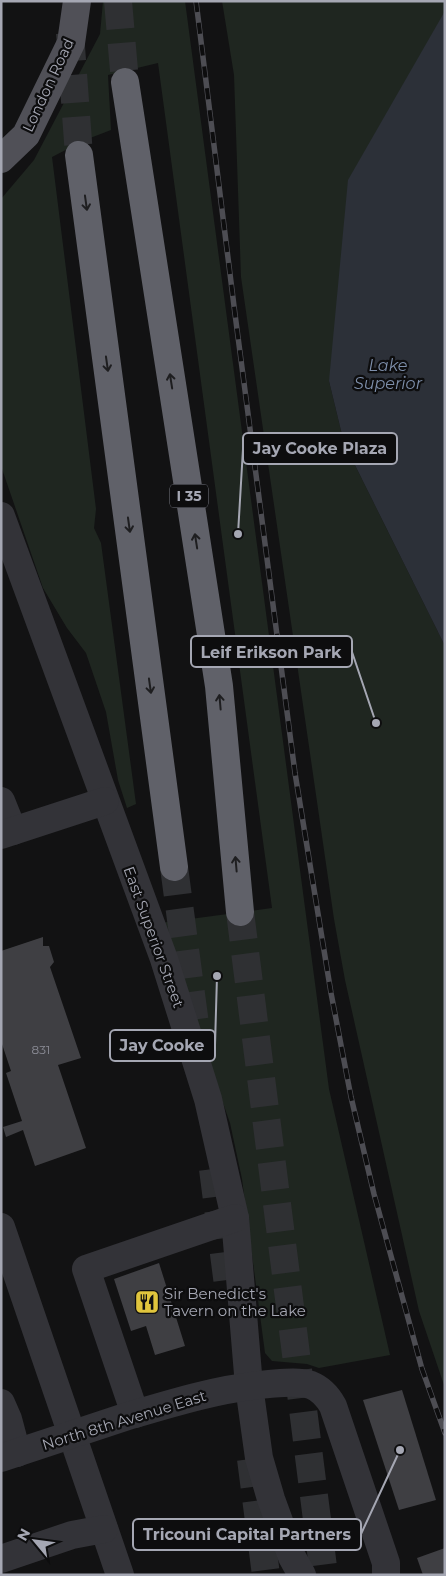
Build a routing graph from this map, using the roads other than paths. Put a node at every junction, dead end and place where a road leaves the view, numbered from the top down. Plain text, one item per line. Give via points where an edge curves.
1 (77, 1) edge
2 (125, 82) tunnel mouth
3 (80, 155) tunnel mouth
4 (1, 159) edge
5 (2, 517) edge
6 (1, 801) edge
7 (104, 801) junction
8 (7, 833) edge
9 (174, 867) tunnel mouth
10 (240, 912) tunnel mouth
11 (235, 1218) junction
12 (1, 1228) edge
13 (249, 1386) junction
14 (1, 1403) edge
15 (135, 1414) junction
16 (73, 1434) junction
17 (9, 1456) edge
18 (104, 1529) junction
19 (1, 1560) edge
20 (120, 1575) edge
21 (302, 1575) edge
22 (386, 1575) edge

1 - 4 main road, London Road via 71,43 63,60 26,135
10 -> 2 highway, I 35 via 219,686
3 -> 9 highway
5 - 7 street, East Superior Street
6 - 8 street
7 - 8 street
7 - 11 street, East Superior Street via 164,959 208,1100
11 - 13 street, East Superior Street
11 - 15 street via 86,1269
12 - 16 street
13 - 15 street, North 8th Avenue East via 188,1398
13 - 21 street, East Superior Street via 259,1458 292,1557
13 - 22 street, North 8th Avenue East via 291,1382 311,1385 330,1399 386,1563
14 - 17 street via 8,1420
15 - 16 street, North 8th Avenue East
16 - 17 street, North 8th Avenue East
16 - 18 street
18 - 19 street via 72,1535
18 - 20 street

